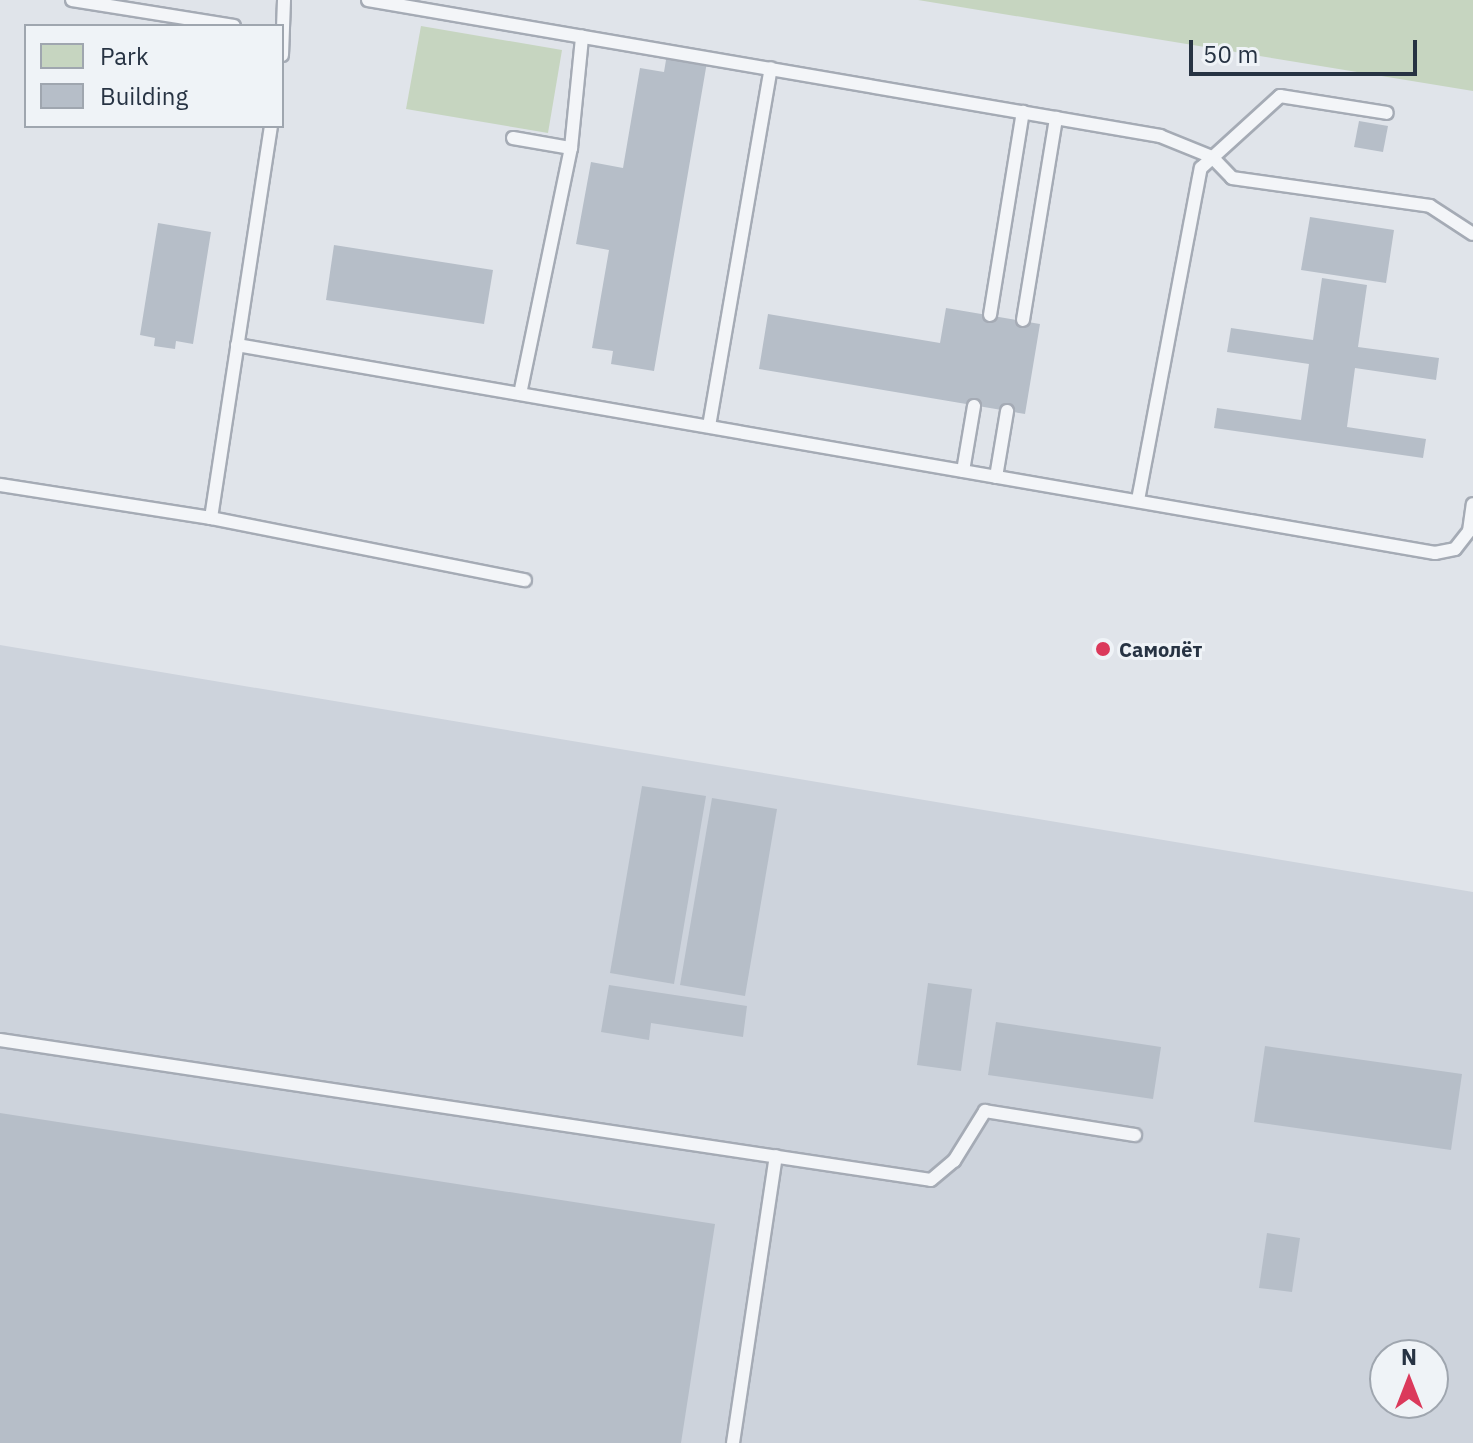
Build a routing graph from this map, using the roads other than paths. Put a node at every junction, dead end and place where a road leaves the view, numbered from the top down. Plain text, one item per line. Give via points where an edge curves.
1 (72, 0) edge
2 (284, 0) edge
3 (368, 0) edge
4 (222, 24) edge
5 (284, 34) edge
6 (582, 37) junction
7 (771, 68) junction
8 (1023, 112) junction
9 (1387, 113) dead end
10 (1056, 118) junction
11 (271, 128) edge
12 (513, 138) dead end
13 (571, 148) junction
14 (1212, 157) junction
15 (1473, 234) edge
16 (990, 315) dead end
17 (1023, 320) dead end
18 (237, 345) junction
19 (520, 394) junction
20 (974, 406) dead end
21 (1007, 411) dead end
22 (709, 426) junction
23 (963, 471) junction
24 (996, 477) junction
25 (0, 485) edge
26 (1138, 500) junction
27 (1473, 504) edge
28 (211, 518) junction
29 (525, 580) dead end
30 (0, 1040) edge
31 (1135, 1135) dead end
32 (776, 1156) junction
33 (733, 1443) edge

1 - 4 lane
2 - 5 lane
3 - 6 lane
6 - 7 lane
6 - 13 lane
7 - 8 lane
7 - 22 lane
8 - 10 lane
8 - 16 lane
9 - 14 lane via 1280,96
10 - 14 lane via 1160,136
10 - 17 lane
11 - 18 lane
12 - 13 lane
13 - 19 lane
14 - 15 lane via 1232,178 1430,206
14 - 26 lane via 1201,168
18 - 19 lane
18 - 28 lane
19 - 22 lane
20 - 23 lane
21 - 24 lane
22 - 23 lane
23 - 24 lane
24 - 26 lane
25 - 28 lane
26 - 27 lane via 1435,553 1455,549 1469,531
28 - 29 lane
30 - 32 lane
31 - 32 lane via 985,1111 954,1161 931,1180
32 - 33 lane

